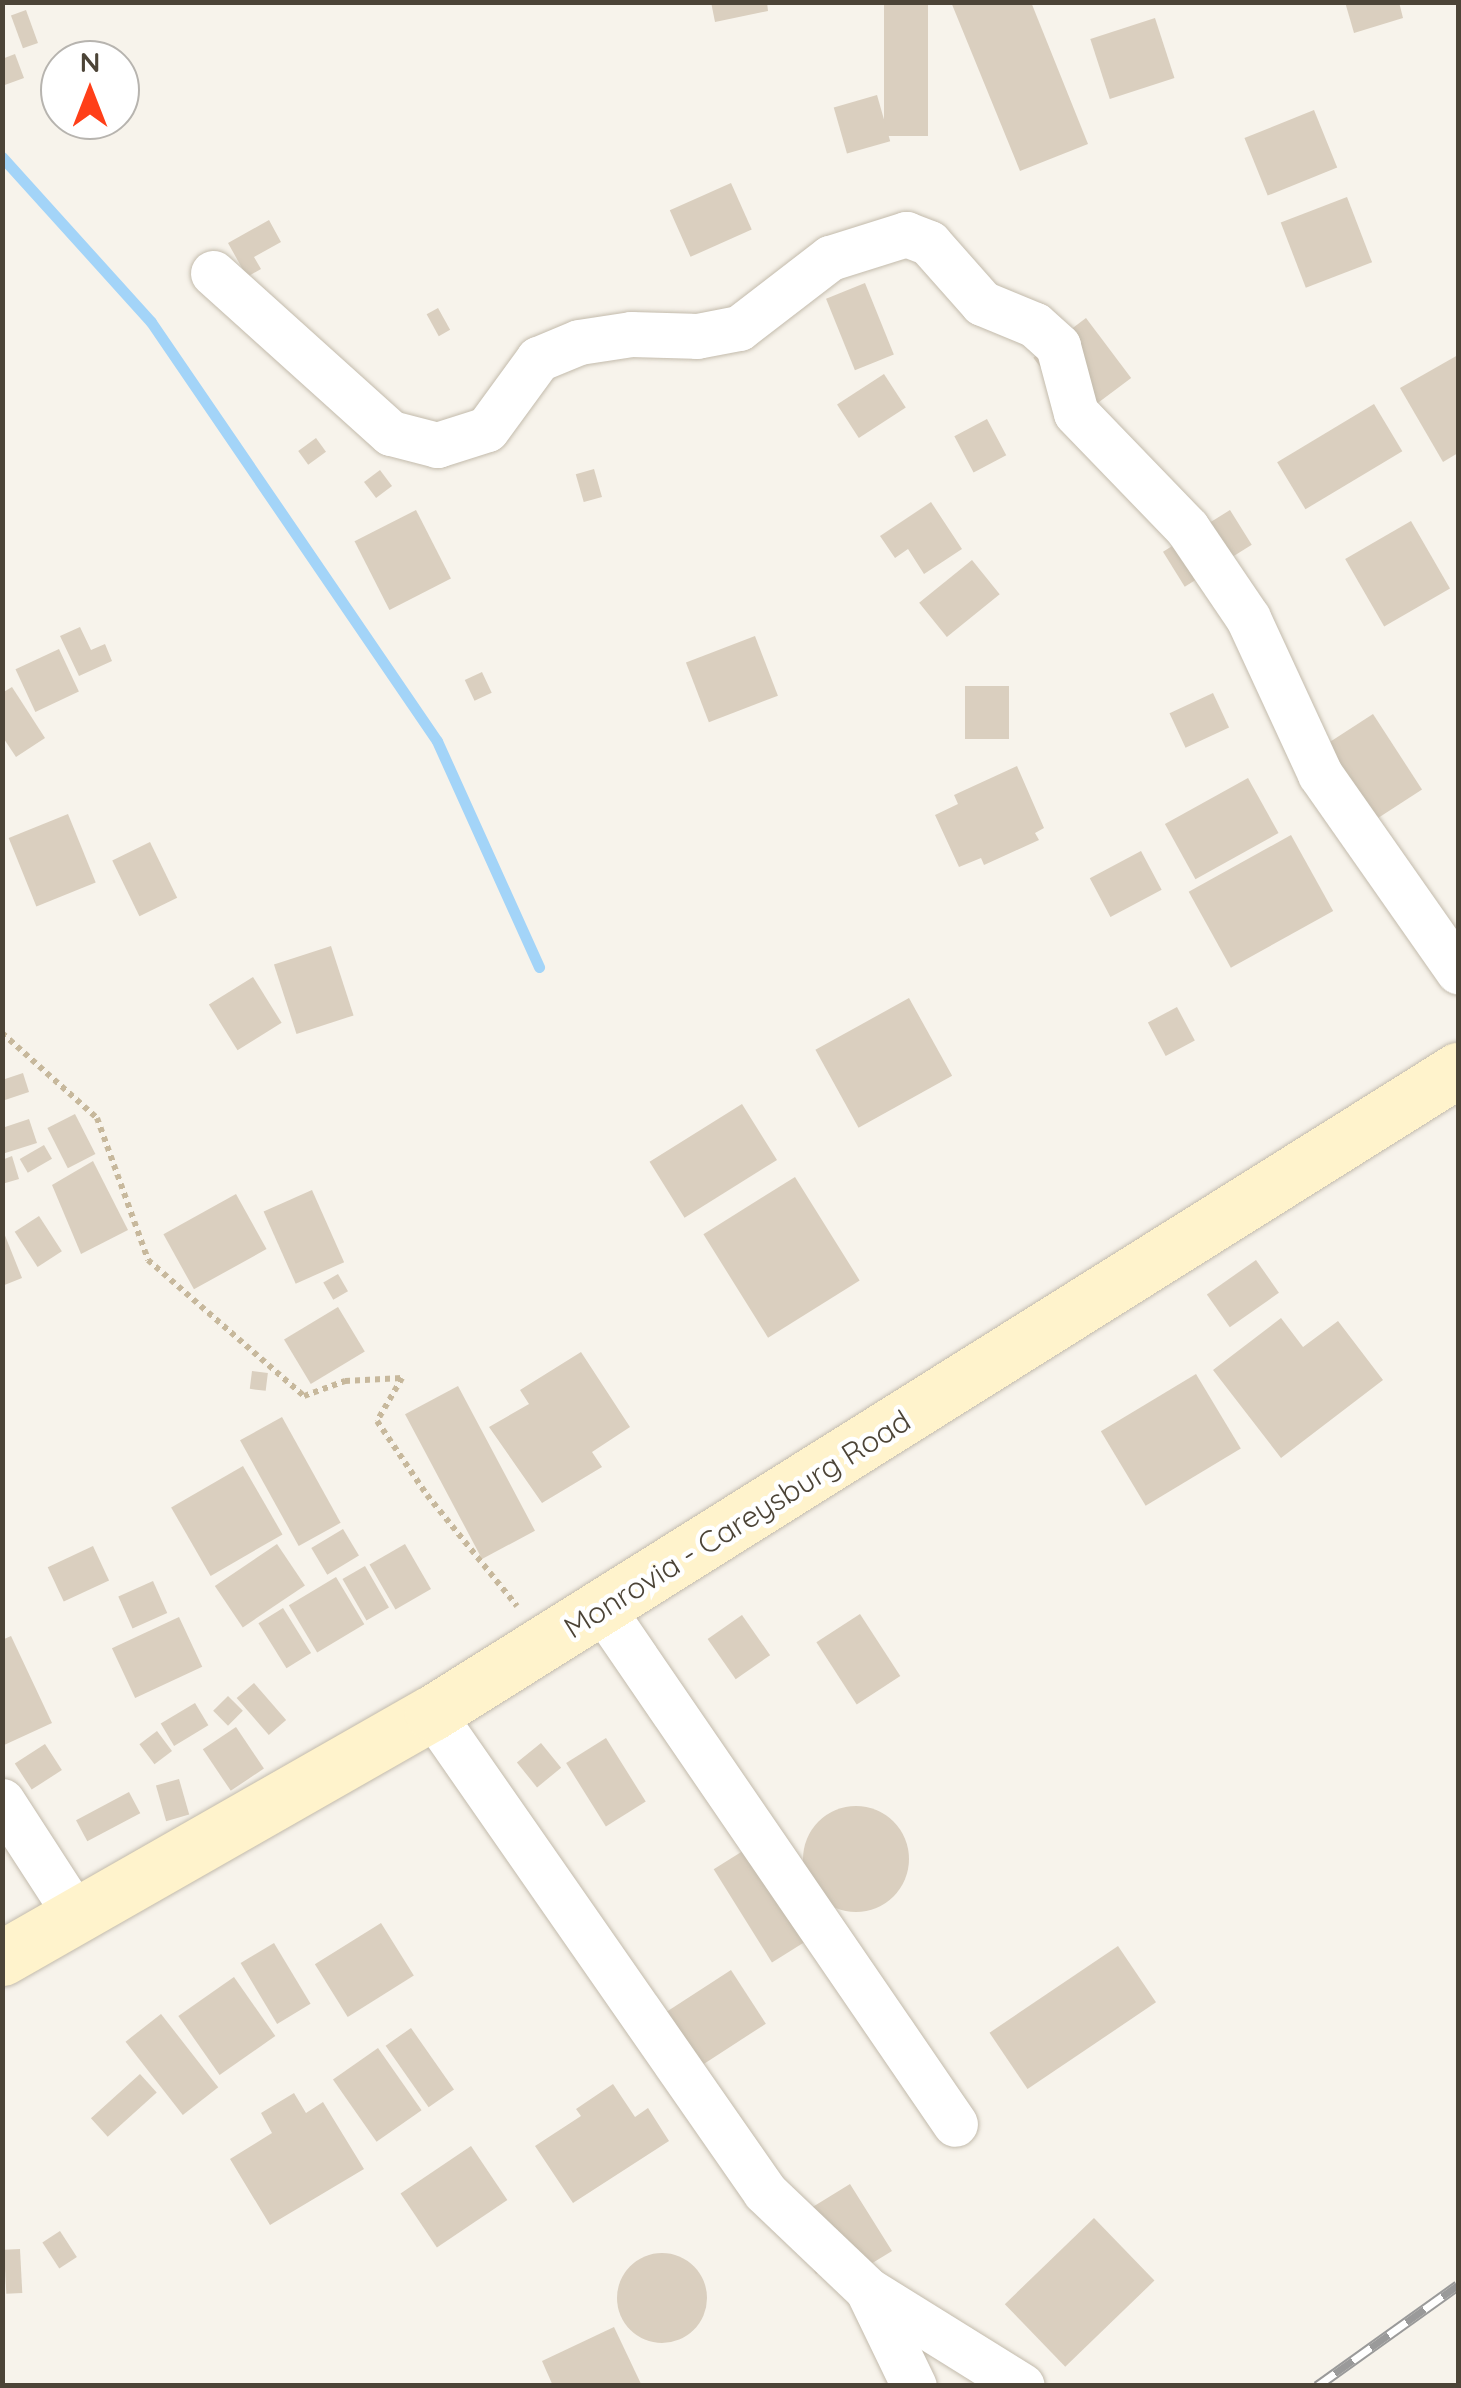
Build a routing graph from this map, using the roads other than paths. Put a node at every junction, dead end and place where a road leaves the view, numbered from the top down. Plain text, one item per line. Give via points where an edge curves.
1 (213, 273) dead end
2 (1458, 970) edge
3 (1458, 1070) edge
4 (602, 1608) junction
5 (432, 1713) junction
6 (2, 1801) edge
7 (77, 1917) junction
8 (2, 1958) edge
9 (955, 2124) dead end
10 (868, 2290) junction
11 (914, 2386) edge
12 (1022, 2386) edge

1 - 2 street via 392,433 437,445 487,429 538,358 579,342 631,334 739,328 830,258 906,234 929,243 982,303 1035,325 1058,346 1076,413 1197,543 1248,618 1320,774
3 - 4 main road, Monrovia - Careysburg Road
4 - 5 main road, Monrovia - Careysburg Road
4 - 9 street
5 - 7 main road, Monrovia - Careysburg Road
5 - 10 street via 765,2192
6 - 7 street
7 - 8 main road, Monrovia - Careysburg Road
10 - 11 street
10 - 12 street

